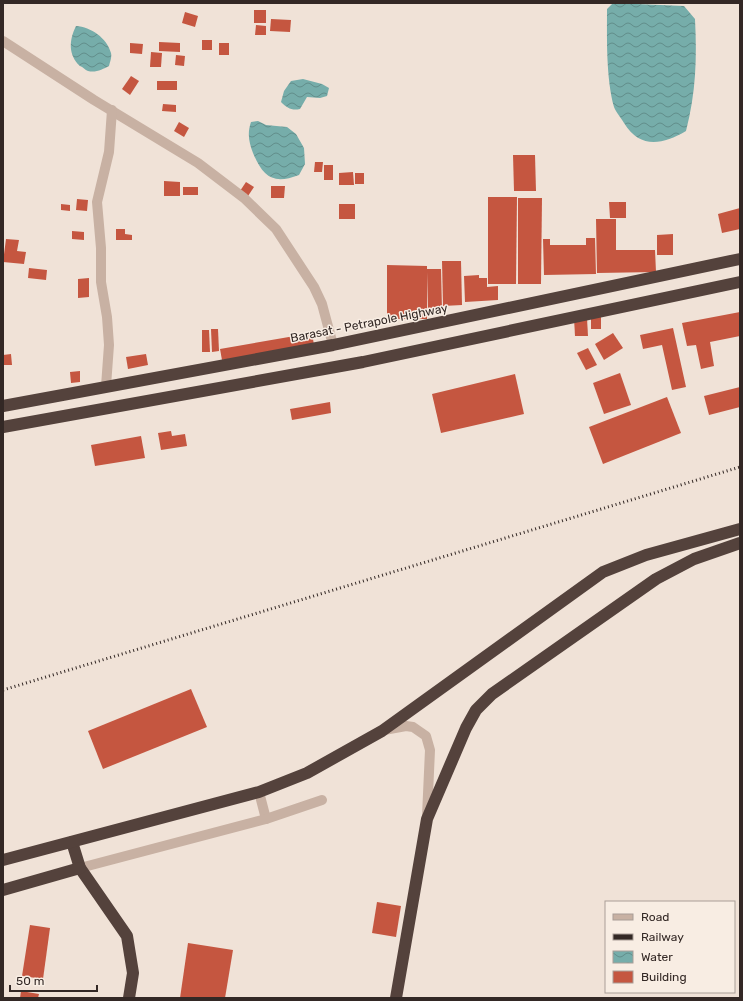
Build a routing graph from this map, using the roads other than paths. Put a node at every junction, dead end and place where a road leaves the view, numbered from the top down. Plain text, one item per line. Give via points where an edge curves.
1 (3, 41) edge
2 (112, 110) junction
3 (740, 260) edge
4 (740, 282) edge
5 (333, 345) junction
6 (106, 386) junction
7 (3, 406) edge
8 (3, 427) edge
9 (740, 529) edge
10 (740, 543) edge
11 (382, 731) junction
12 (259, 792) junction
13 (322, 800) dead end
14 (266, 818) junction
15 (427, 819) junction
16 (72, 842) junction
17 (3, 860) edge
18 (80, 868) junction
19 (3, 890) edge
20 (129, 998) edge
21 (396, 998) edge

1 - 2 street
2 - 5 street via 203,166 230,186 276,229 314,287 322,304
2 - 6 street via 109,152 97,202 101,282 109,345
3 - 5 highway, Barasat - Petrapole Highway
4 - 8 highway via 363,362
5 - 6 highway, Barasat - Petrapole Highway
6 - 7 highway, Barasat - Petrapole Highway
9 - 11 highway via 646,555 604,572
10 - 15 highway via 694,559 656,579 492,694 476,710 469,722
11 - 12 highway via 307,773
11 - 15 street via 406,726 413,727 426,736 430,750
12 - 14 street
12 - 16 highway
13 - 14 street
14 - 18 street
15 - 21 highway
16 - 17 highway
16 - 18 highway
18 - 19 highway
18 - 20 highway via 127,936 133,973

